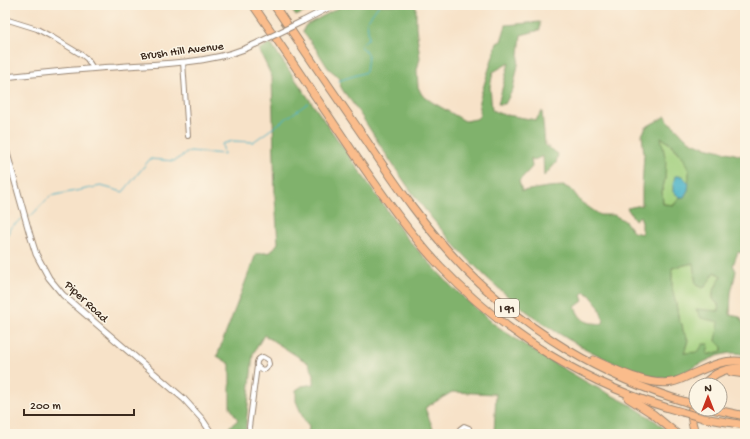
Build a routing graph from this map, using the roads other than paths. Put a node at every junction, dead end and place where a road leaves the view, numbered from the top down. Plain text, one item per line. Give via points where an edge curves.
1 (253, 5) edge
2 (274, 5) edge
3 (334, 5) edge
4 (5, 19) edge
5 (183, 62) junction
6 (93, 68) junction
7 (5, 77) edge
8 (188, 136) dead end
9 (5, 146) edge
10 (558, 344) junction
11 (745, 362) edge
12 (257, 366) dead end
13 (745, 368) edge
14 (745, 374) edge
15 (589, 377) junction
16 (712, 377) edge
17 (714, 377) edge
18 (688, 403) edge
19 (728, 412) edge
20 (745, 416) edge
21 (691, 417) edge
22 (745, 425) edge
23 (212, 434) edge
24 (250, 434) edge
25 (458, 434) edge
26 (470, 434) edge
27 (677, 434) edge
28 (696, 434) edge

1 - 15 highway, I 91 via 388,202 434,260 504,324 542,351
2 - 10 highway, I 91 via 398,187 438,240 494,297
3 - 5 street, Brush Hill Avenue, bridge via 241,51 211,59
4 - 6 street via 37,29 52,37 82,55
5 - 6 street, Brush Hill Avenue
5 - 8 street
6 - 7 street, Brush Hill Avenue
9 - 23 street, Piper Road via 31,240 49,278 63,295 184,399
10 - 11 highway via 621,371 659,383 676,381 722,362
10 - 18 highway, I 91, bridge via 617,376
12 - 24 street
13 - 16 highway via 722,371
14 - 17 highway via 726,373
15 - 22 highway, I 91, bridge via 633,396 682,412
15 - 27 highway via 642,406
19 - 20 highway
21 - 28 highway
25 - 26 street via 464,426 469,428

